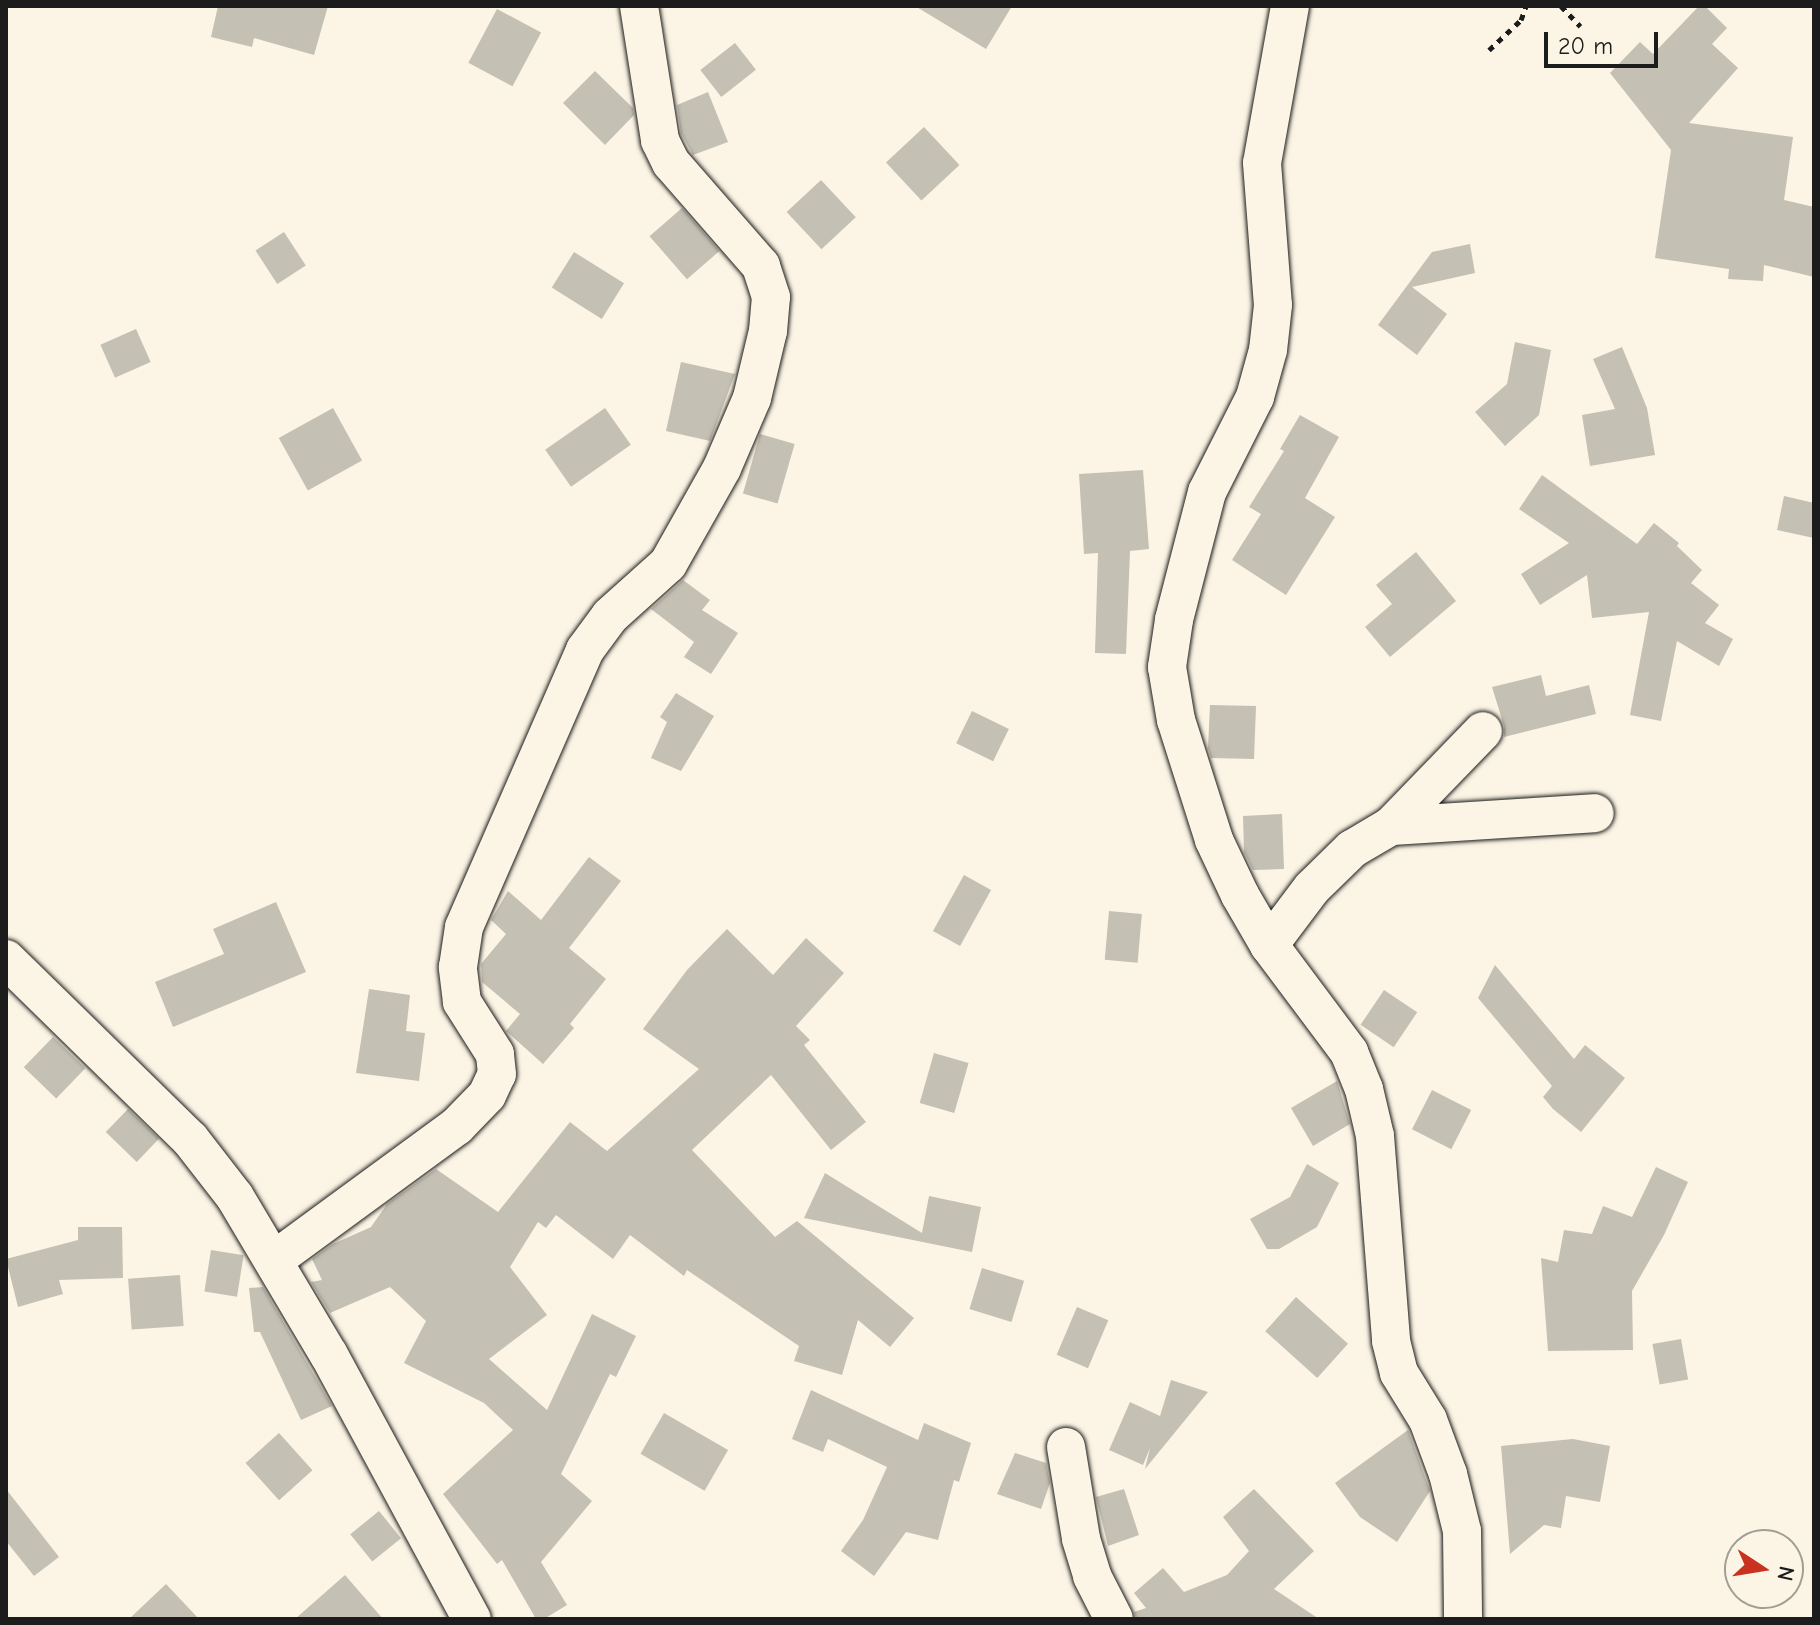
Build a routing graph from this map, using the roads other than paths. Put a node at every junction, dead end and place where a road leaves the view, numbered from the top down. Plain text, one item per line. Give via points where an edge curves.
1 (639, 6) edge
2 (1290, 6) edge
3 (1483, 731) dead end
4 (1595, 813) dead end
5 (1391, 826) junction
6 (1269, 945) junction
7 (6, 959) edge
8 (274, 1260) junction
9 (1066, 1447) dead end
10 (472, 1619) edge
11 (1114, 1619) edge
12 (1463, 1619) edge

1 - 8 street via 660,140 671,163 761,266 771,297 752,398 722,468 668,564 610,616 585,650 464,927 458,967 462,1002 495,1054 497,1074 487,1095 457,1126
2 - 6 street via 1262,163 1273,305 1268,350 1255,397 1207,492 1167,667 1176,720 1214,840
3 - 5 street
4 - 5 street
5 - 6 street via 1352,849 1312,888
6 - 12 street via 1349,1052 1364,1089 1375,1136 1391,1341 1399,1373 1428,1420 1448,1474 1462,1531
7 - 8 street via 190,1139
8 - 10 street
9 - 11 street via 1081,1539

